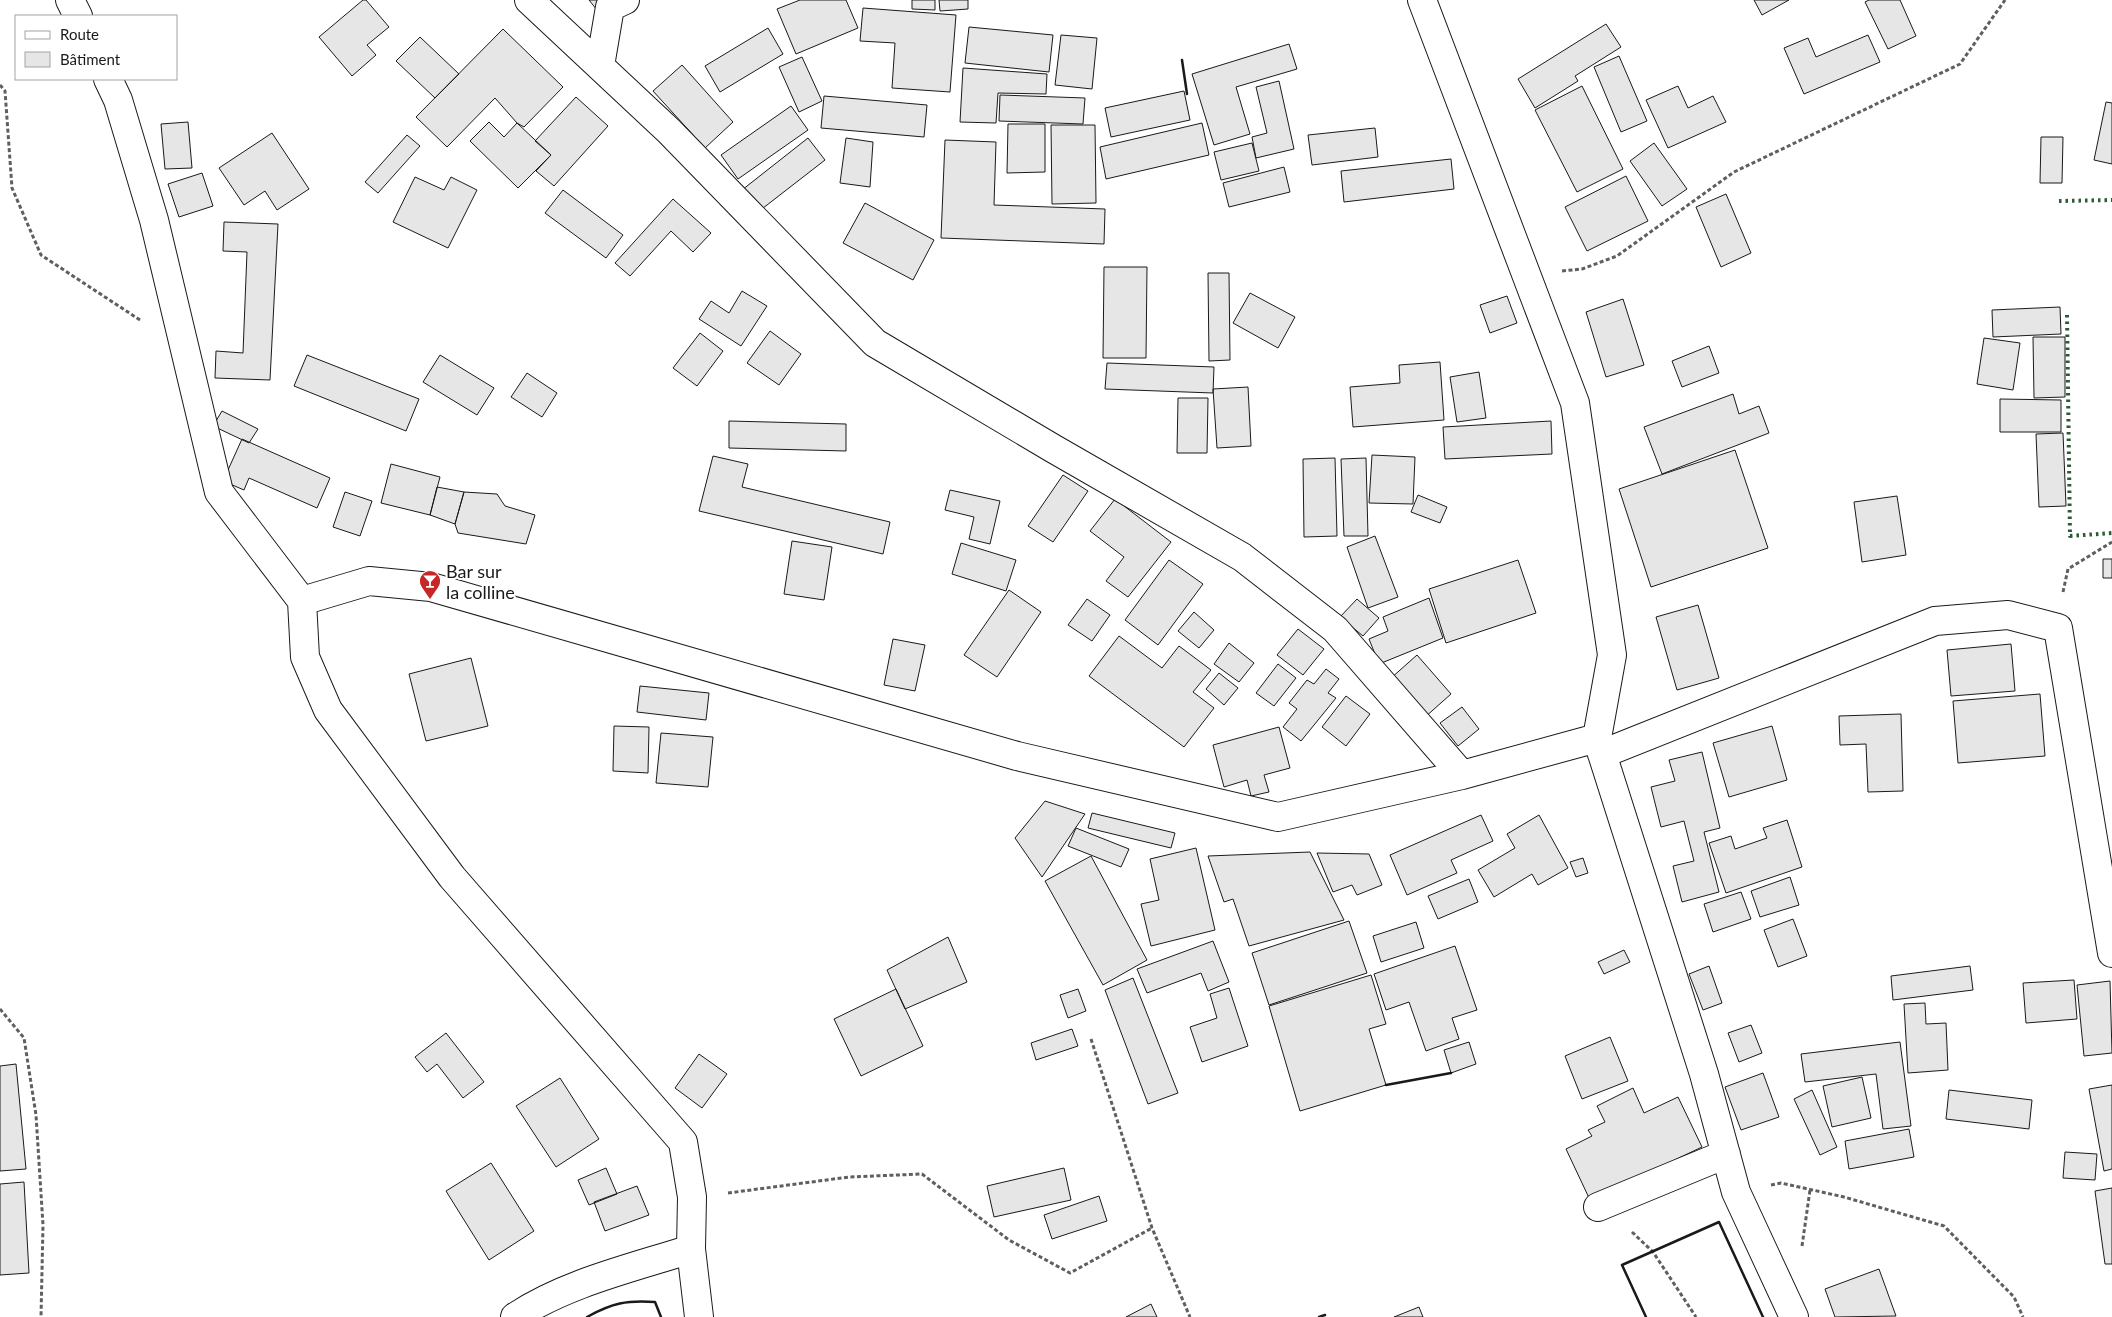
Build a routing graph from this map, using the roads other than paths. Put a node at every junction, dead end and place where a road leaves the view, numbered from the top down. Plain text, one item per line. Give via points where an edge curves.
1 (70, 0) edge
2 (529, 0) edge
3 (625, 0) edge
4 (1422, 0) edge
5 (78, 15) edge
6 (600, 66) junction
7 (108, 80) edge
8 (302, 601) junction
9 (1600, 746) junction
10 (1462, 775) junction
11 (2112, 953) edge
12 (1726, 1154) junction
13 (1598, 1207) road end
14 (691, 1249) junction
15 (515, 1317) edge
16 (699, 1317) edge
17 (1794, 1317) edge

1 - 5 street
2 - 6 street
3 - 6 street via 610,7
4 - 9 street via 1575,403 1612,655
6 - 10 street via 669,131 875,342 1242,557 1336,629
7 - 8 street via 118,100 154,220 219,492
8 - 10 street via 369,581 431,587 1016,756 1278,817
8 - 14 street via 305,657 328,710 452,877 683,1142 692,1197
9 - 10 street
9 - 11 street via 1935,621 2008,615 2058,628
9 - 12 street via 1704,1074
12 - 13 street
12 - 17 street via 1736,1192
14 - 15 street via 582,1284
14 - 16 street

